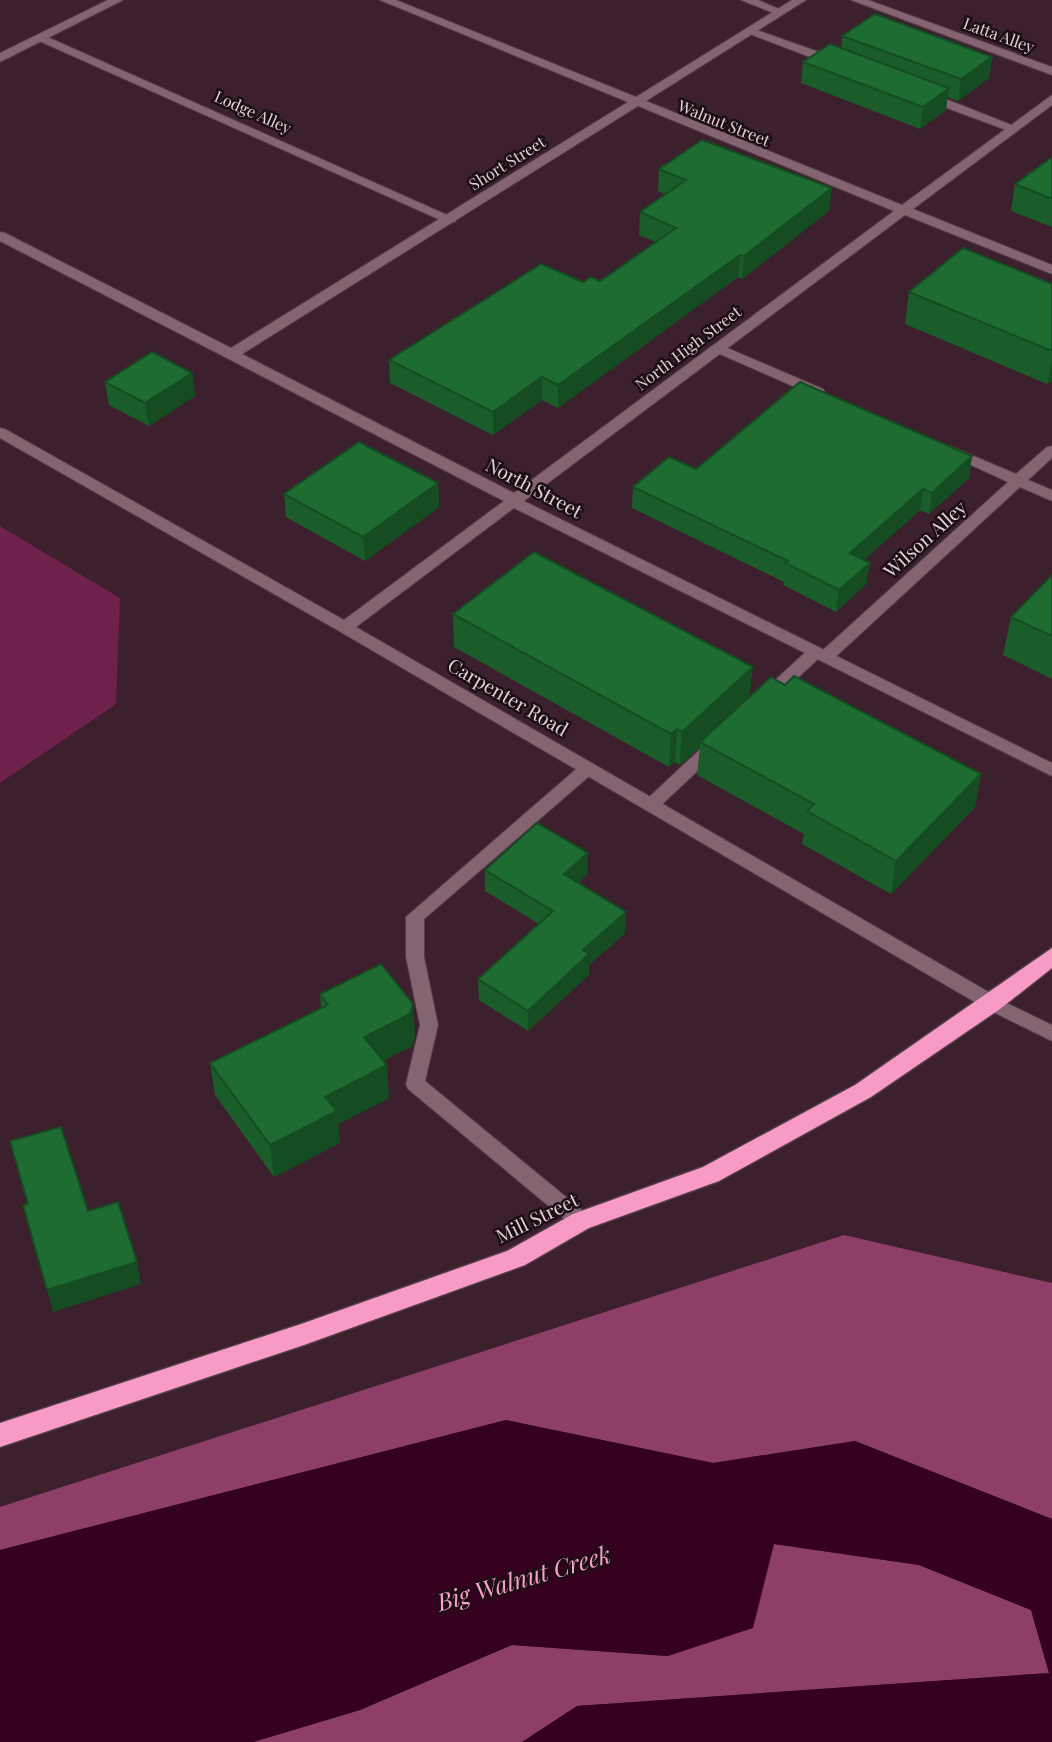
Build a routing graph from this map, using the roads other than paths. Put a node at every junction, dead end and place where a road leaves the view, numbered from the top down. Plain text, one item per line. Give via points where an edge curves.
1 (117, 0) edge
2 (386, 0) edge
3 (747, 0) edge
4 (800, 0) edge
5 (856, 0) edge
6 (780, 12) junction
7 (751, 31) junction
8 (41, 38) junction
9 (0, 58) edge
10 (842, 65) edge
11 (1052, 71) edge
12 (908, 89) edge
13 (1052, 99) edge
14 (637, 104) junction
15 (1013, 128) junction
16 (900, 211) junction
17 (450, 219) junction
18 (0, 236) edge
19 (1052, 270) edge
20 (718, 348) junction
21 (232, 354) junction
22 (831, 398) edge
23 (0, 432) edge
24 (931, 442) edge
25 (1052, 450) edge
26 (1018, 481) junction
27 (1052, 496) edge
28 (514, 500) junction
29 (345, 627) junction
30 (820, 655) junction
31 (757, 706) edge
32 (728, 733) edge
33 (587, 768) junction
34 (1052, 770) edge
35 (651, 805) junction
36 (1052, 956) edge
37 (992, 1003) junction
38 (1052, 1034) edge
39 (581, 1221) junction
40 (0, 1436) edge

1 - 8 street
2 - 14 street, Walnut Street
3 - 6 street
4 - 6 street, Short Street
5 - 11 street, Latta Alley
6 - 7 street, Short Street
7 - 10 street
7 - 14 street, Short Street
8 - 9 street
8 - 17 street, Lodge Alley
12 - 15 street
13 - 15 street, North High Street
14 - 16 street, Walnut Street
14 - 17 street, Short Street
15 - 16 street, North High Street
16 - 19 street, Walnut Street
16 - 20 street, North High Street
17 - 21 street, Short Street
18 - 21 street, North Street
20 - 22 street
20 - 28 street, North High Street
21 - 28 street, North Street
23 - 29 street, Carpenter Road
24 - 26 street
25 - 26 street, Wilson Alley
26 - 27 street
26 - 30 street, Wilson Alley
28 - 29 street, North High Street
28 - 30 street, North Street
29 - 33 street, Carpenter Road
30 - 31 street, Wilson Alley
30 - 34 street, North Street
32 - 35 street
33 - 35 street, Carpenter Road
33 - 39 street via 415,917 415,957 429,1025 415,1084
35 - 37 street, Carpenter Road
36 - 37 highway, Mill Street
37 - 38 street, Carpenter Road
37 - 39 highway, Mill Street via 863,1091 711,1174
39 - 40 highway, Mill Street via 516,1258

